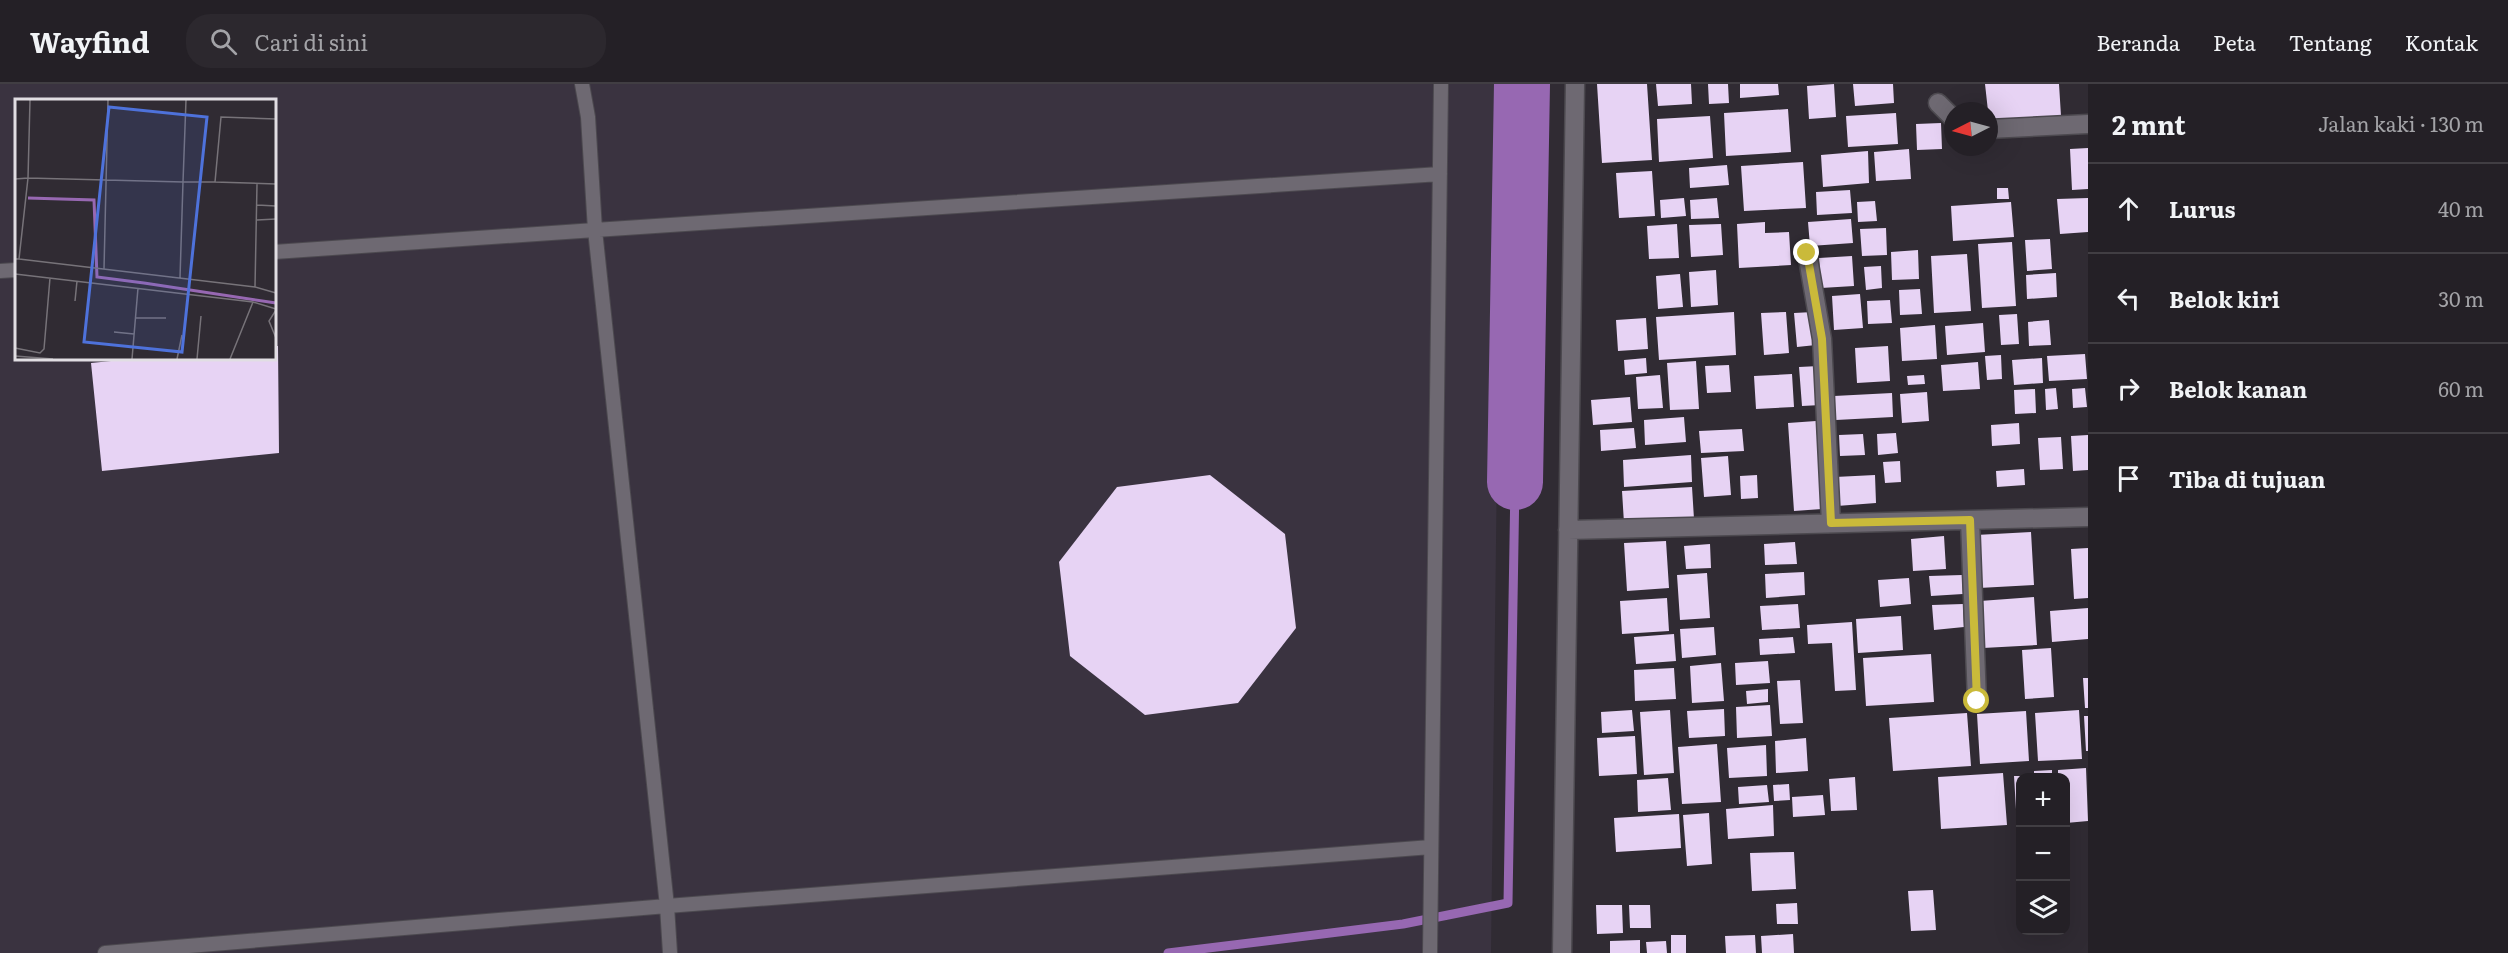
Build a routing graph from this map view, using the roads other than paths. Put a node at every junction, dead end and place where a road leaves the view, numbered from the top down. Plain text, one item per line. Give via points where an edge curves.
1 (582, 84) edge
2 (1441, 84) edge
3 (1575, 84) edge
4 (1938, 103) dead end
5 (1944, 109) edge
6 (2088, 124) edge
7 (1998, 129) edge
8 (1440, 174) junction
9 (595, 230) junction
10 (276, 252) edge
11 (1807, 253) dead end
12 (15, 270) edge
13 (0, 271) edge
14 (2088, 517) edge
15 (1970, 520) junction
16 (1831, 523) junction
17 (1568, 530) junction
18 (1977, 701) dead end
19 (1431, 847) junction
20 (667, 906) junction
21 (105, 953) edge
22 (670, 953) edge
23 (1430, 953) edge
24 (1562, 953) edge

1 - 9 lane via 588,117
2 - 8 lane
3 - 17 street
4 - 5 street
6 - 7 street
8 - 9 lane
8 - 19 lane
9 - 10 lane
9 - 20 lane
11 - 16 street via 1822,339
12 - 13 lane
14 - 15 street
15 - 16 street
15 - 18 street
16 - 17 street
17 - 24 street
19 - 20 lane
19 - 23 lane
20 - 21 lane
20 - 22 lane

